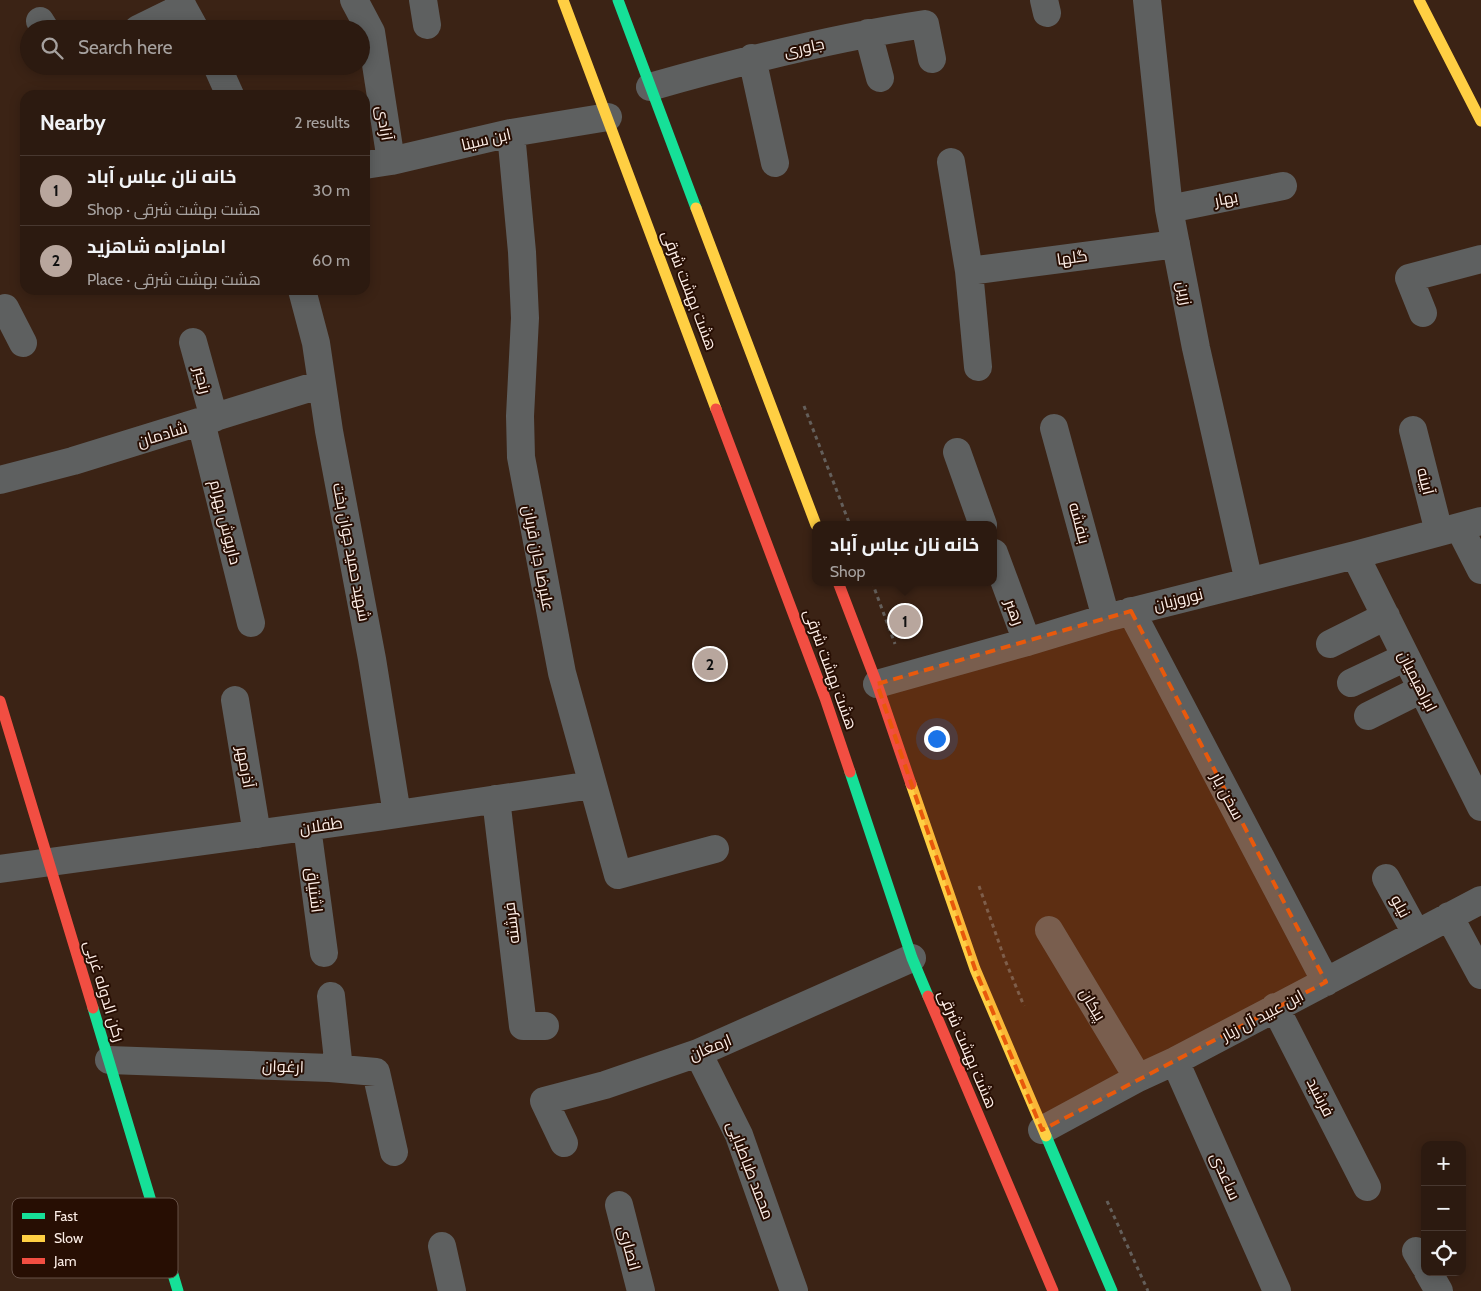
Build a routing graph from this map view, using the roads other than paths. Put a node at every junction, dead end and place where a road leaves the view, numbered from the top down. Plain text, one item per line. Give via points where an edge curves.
1 (354, 0) edge
2 (563, 0) edge
3 (618, 0) edge
4 (1147, 0) edge
5 (1419, 0) edge
6 (185, 12) edge
7 (163, 20) edge
8 (365, 20) edge
9 (370, 30) edge
10 (868, 33) junction
11 (752, 58) junction
12 (932, 59) dead end
13 (221, 75) edge
14 (880, 78) dead end
15 (650, 87) junction
16 (228, 90) edge
17 (608, 117) junction
18 (1481, 122) edge
19 (512, 133) junction
20 (775, 162) dead end
21 (951, 162) dead end
22 (378, 163) edge
23 (1283, 186) dead end
24 (1169, 209) junction
25 (1176, 244) junction
26 (1481, 259) edge
27 (969, 271) junction
28 (303, 295) edge
29 (1423, 313) dead end
30 (193, 342) dead end
31 (978, 367) dead end
32 (322, 384) junction
33 (207, 420) junction
34 (1054, 428) dead end
35 (1413, 430) dead end
36 (957, 452) dead end
37 (0, 480) edge
38 (814, 521) edge
39 (982, 521) edge
40 (1460, 527) edge
41 (1355, 555) junction
42 (997, 561) edge
43 (1481, 570) edge
44 (1249, 582) junction
45 (840, 586) edge
46 (1119, 614) junction
47 (1386, 616) junction
48 (251, 623) dead end
49 (1027, 642) junction
50 (1330, 644) dead end
51 (1406, 657) junction
52 (1351, 683) dead end
53 (877, 684) junction
54 (1422, 689) junction
55 (235, 700) dead end
56 (0, 701) edge
57 (1368, 716) dead end
58 (592, 784) junction
59 (496, 799) junction
60 (1481, 807) edge
61 (397, 814) junction
62 (307, 827) junction
63 (258, 834) junction
64 (715, 849) dead end
65 (49, 863) junction
66 (0, 869) edge
67 (1386, 878) dead end
68 (1481, 900) edge
69 (1449, 916) junction
70 (1048, 930) dead end
71 (1416, 934) junction
72 (324, 954) dead end
73 (912, 958) junction
74 (1481, 975) edge
75 (1326, 982) junction
76 (331, 996) dead end
77 (1275, 1007) junction
78 (545, 1026) dead end
79 (698, 1053) junction
80 (109, 1060) junction
81 (1175, 1061) junction
82 (339, 1069) junction
83 (1138, 1078) junction
84 (1042, 1130) junction
85 (564, 1143) dead end
86 (394, 1152) dead end
87 (1367, 1187) dead end
88 (150, 1198) edge
89 (618, 1205) dead end
90 (442, 1246) dead end
91 (1430, 1276) edge
92 (174, 1278) edge
93 (638, 1290) edge
94 (178, 1291) edge
95 (452, 1291) edge
96 (794, 1291) edge
97 (1053, 1291) edge
98 (1112, 1291) edge
99 (1278, 1291) edge
100 (1438, 1291) edge

1 - 8 street, آزادی
2 - 17 main road, هشت بهشت شرقی
3 - 15 main road
4 - 24 street, زرین
5 - 18 main road
6 - 7 street
9 - 22 street, آزادی
10 - 11 street, جاوری
10 - 12 street, جاوری via 925,24
10 - 14 street
11 - 15 street, جاوری
11 - 20 street
13 - 16 street
15 - 38 main road
17 - 19 street, ابن سینا
17 - 73 main road, هشت بهشت شرقی via 825,698
19 - 22 street, ابن سینا
19 - 58 street, علیرضا جان قربان via 524,318 521,457 562,673
21 - 27 street
23 - 24 street, بهار
24 - 25 street, زرین
25 - 27 street, گلها
25 - 44 street, زرین
26 - 29 street via 1409,278
27 - 31 street
28 - 32 street, شهید حمید جوان بخت via 316,343
30 - 33 street, رنجبر
32 - 33 street, شادمان
32 - 61 street, شهید حمید جوان بخت
33 - 37 street, شادمان
33 - 48 street, داریوش بهرام
34 - 46 street, بنفشه
35 - 40 street, آیینه
36 - 39 street
40 - 41 street, نوروزیان
40 - 43 street, آیینه
41 - 44 street, نوروزیان
41 - 47 street, ابراهیمیان
42 - 49 street, رهبر
44 - 46 street, نوروزیان
45 - 53 main road
46 - 49 street, نوروزیان
46 - 75 street, سخن یار
47 - 50 street
47 - 51 street, ابراهیمیان
49 - 53 street, نوروزیان
51 - 52 street
51 - 54 street, ابراهیمیان
53 - 84 main road via 975,969
54 - 57 street
54 - 60 street, ابراهیمیان
55 - 63 street, آذرمهر
56 - 65 main road, رکن الدوله غربی
58 - 59 street, طفلان
58 - 64 street, علیرضا جان قربان via 618,875
59 - 61 street, طفلان
59 - 78 street, فرشته via 523,1026
61 - 62 street, طفلان
62 - 63 street, طفلان
62 - 72 street, اشتیاق
63 - 65 street, طفلان
65 - 66 street, طفلان
65 - 80 main road, رکن الدوله غربی
67 - 71 street, نیلو
68 - 69 street, ابن عبید آل زیار
69 - 71 street, ابن عبید آل زیار
69 - 74 street
70 - 83 street, پیکان
71 - 75 street, ابن عبید آل زیار
73 - 79 street, ارمغان
73 - 97 main road, هشت بهشت شرقی
75 - 77 street, ابن عبید آل زیار
76 - 82 street
77 - 81 street, ابن عبید آل زیار
77 - 87 street, فرشید
79 - 85 street, ارمغان via 605,1085 544,1101
79 - 96 street, محمد طباطبایی via 739,1135
80 - 82 street, ارغوان
80 - 88 main road, رکن الدوله غربی
81 - 83 street, ابن عبید آل زیار
81 - 99 street, ساعدی
82 - 86 street, ارغوان via 376,1072
83 - 84 street, ابن عبید آل زیار
84 - 98 main road
89 - 93 street, انصاری
90 - 95 street
91 - 100 street
92 - 94 main road, رکن الدوله غربی

